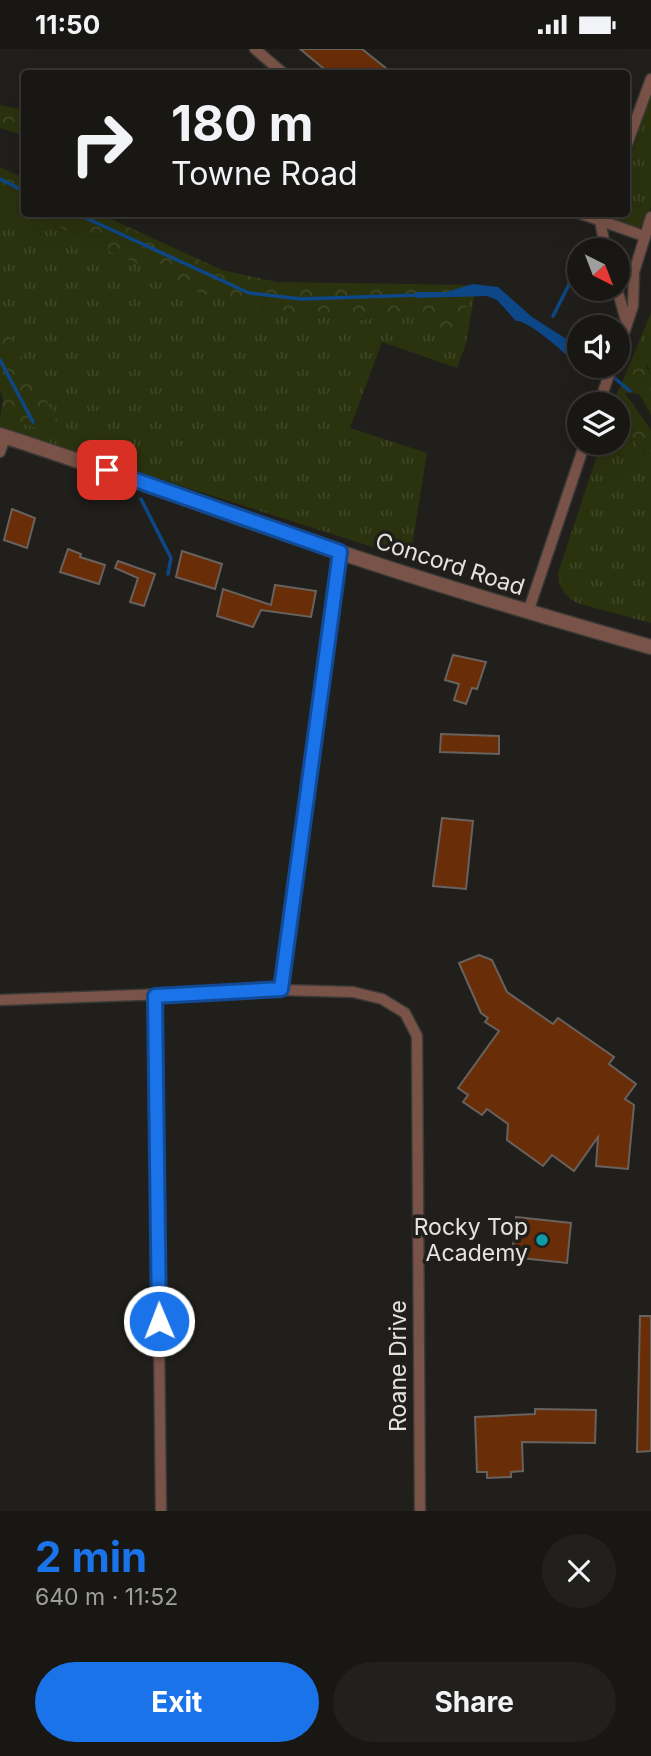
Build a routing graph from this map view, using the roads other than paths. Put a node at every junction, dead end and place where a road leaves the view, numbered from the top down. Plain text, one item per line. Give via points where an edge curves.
1 (255, 49) edge
2 (280, 70) edge
3 (651, 79) edge
4 (630, 136) edge
5 (601, 217) edge
6 (651, 217) edge
7 (644, 236) junction
8 (604, 238) edge
9 (630, 315) edge
10 (2, 436) edge
11 (0, 452) edge
12 (581, 455) edge
13 (340, 552) junction
14 (528, 612) junction
15 (651, 647) edge
16 (281, 989) junction
17 (155, 996) junction
18 (0, 1000) edge
19 (161, 1511) edge
20 (420, 1511) edge

1 - 2 street
3 - 4 street
5 - 7 street
5 - 8 street
6 - 7 street
7 - 9 street via 634,272
10 - 11 street
10 - 13 street, Concord Road
12 - 14 street
13 - 14 street, Concord Road
13 - 16 street
14 - 15 street, Concord Road
16 - 17 street
16 - 20 street, Roane Drive via 353,992 383,999 405,1013 417,1036
17 - 18 street
17 - 19 street

